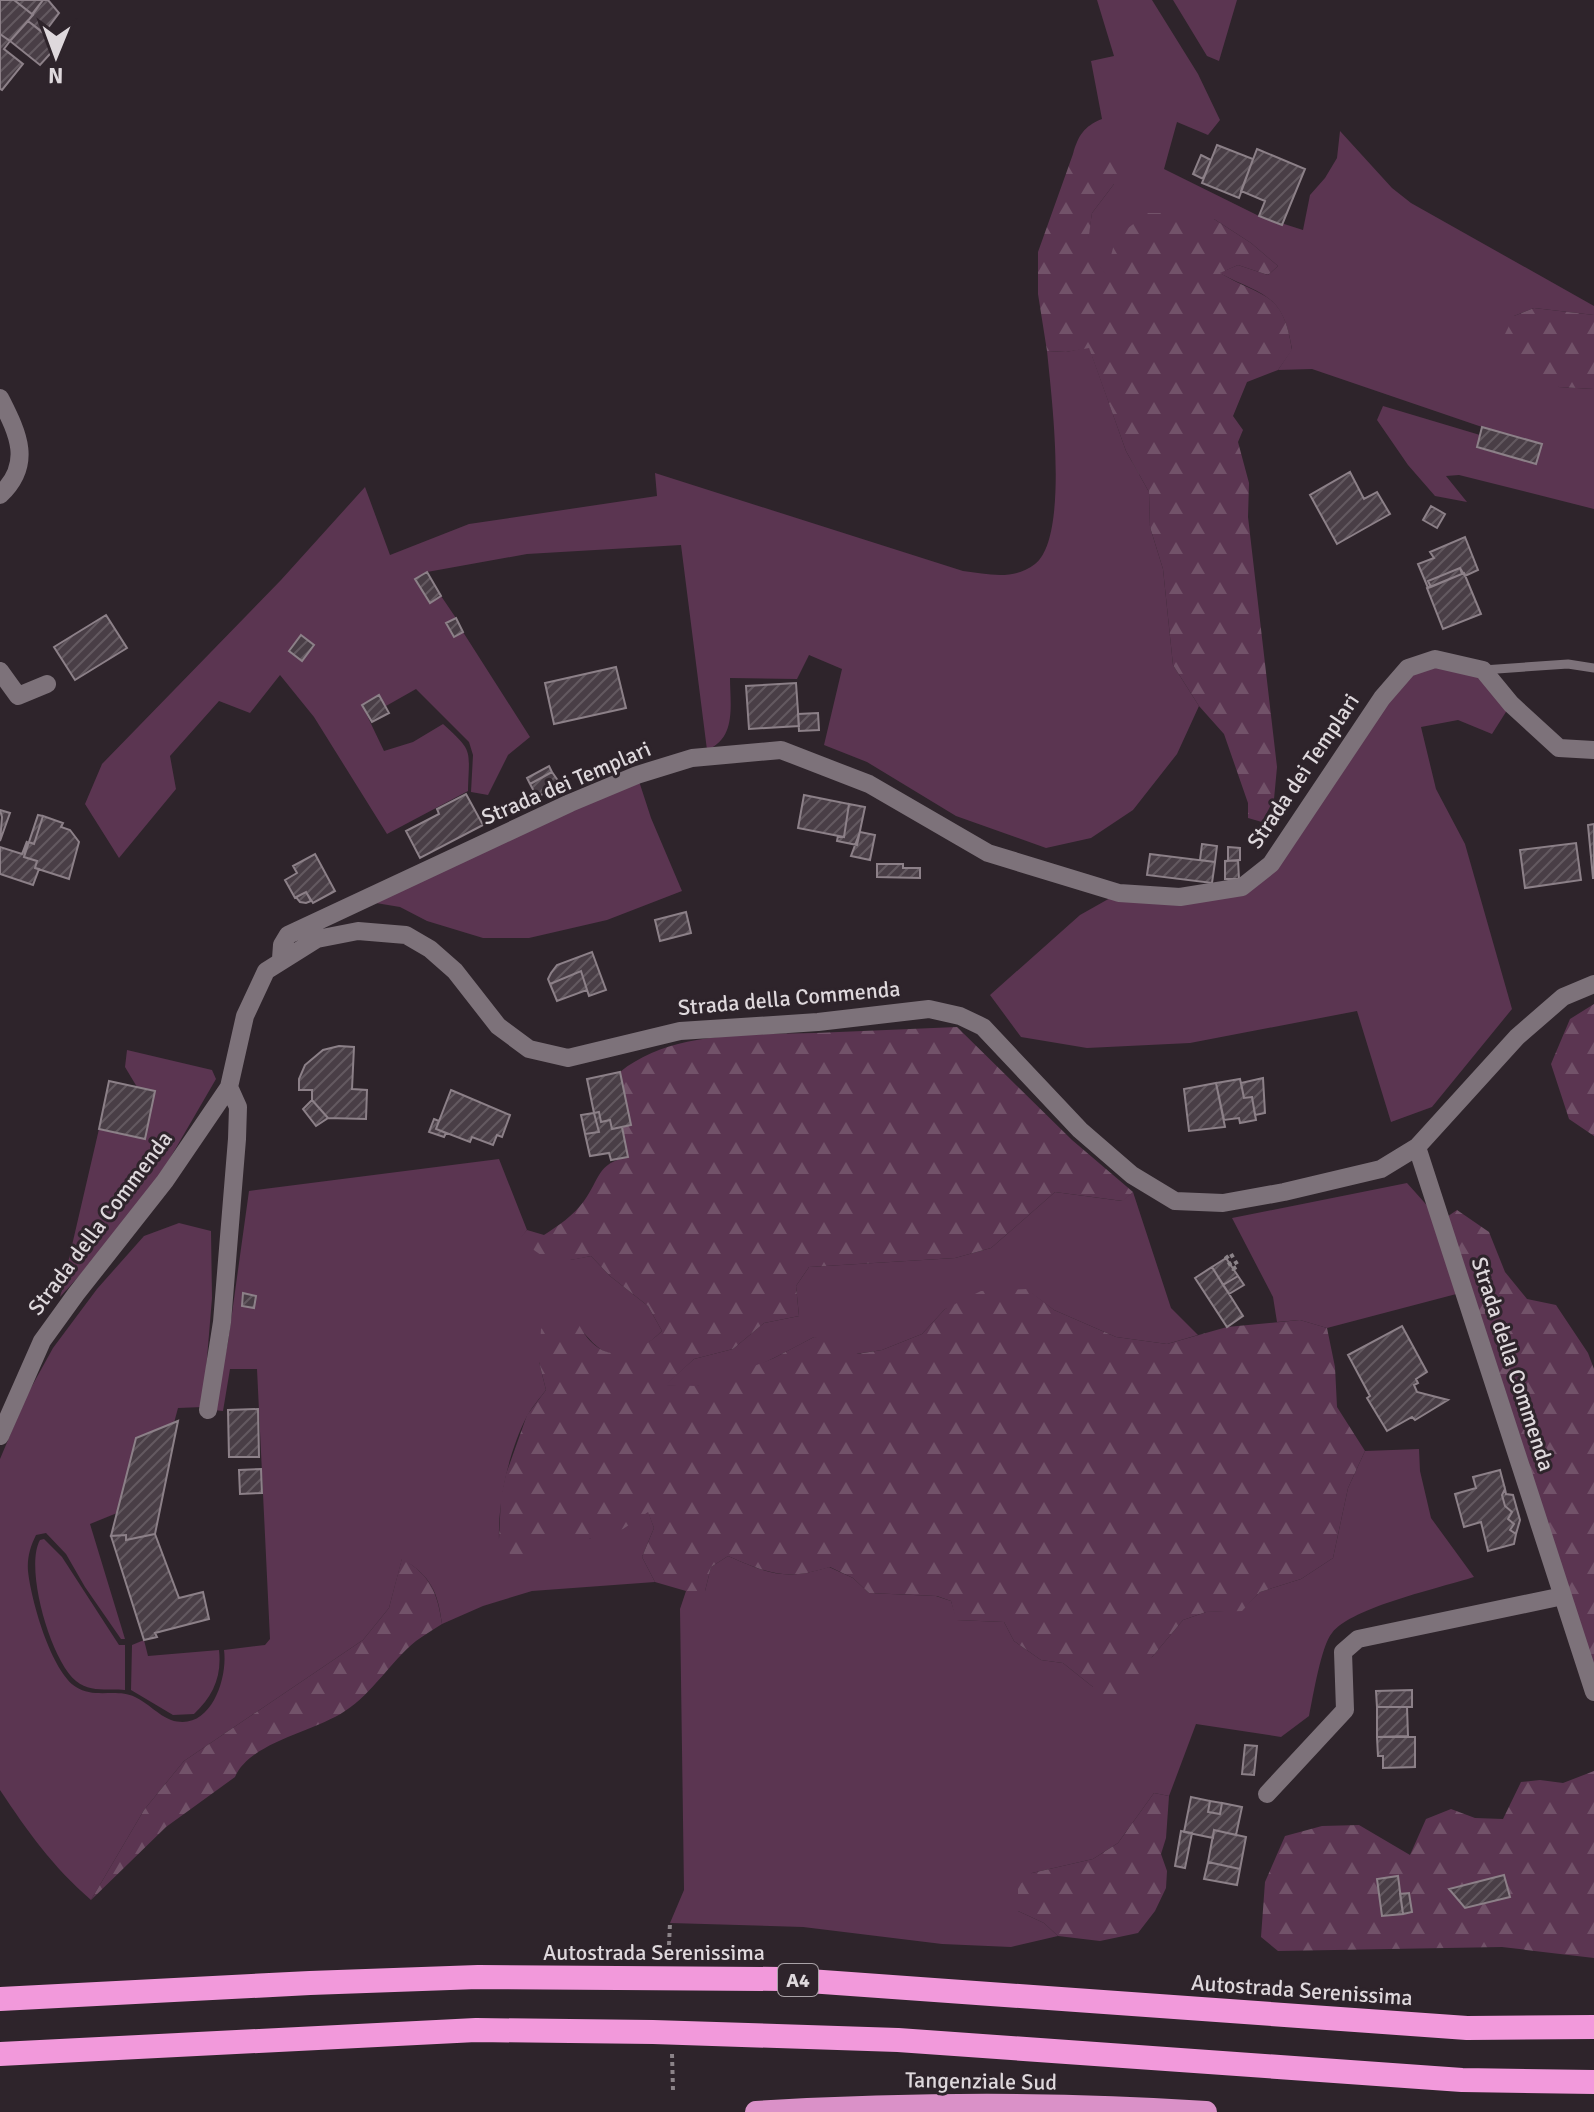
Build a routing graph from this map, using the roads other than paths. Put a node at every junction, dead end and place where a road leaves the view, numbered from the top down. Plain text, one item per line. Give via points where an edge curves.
1 (0, 398) edge
2 (0, 495) edge
3 (1594, 668) edge
4 (1483, 670) junction
5 (0, 671) edge
6 (47, 684) dead end
7 (1594, 750) edge
8 (281, 959) junction
9 (1594, 984) edge
10 (229, 1087) junction
11 (1417, 1147) junction
12 (208, 1410) dead end
13 (0, 1436) edge
14 (1563, 1596) junction
15 (1594, 1692) edge
16 (1267, 1794) dead end
17 (0, 1999) edge
18 (1594, 2027) edge
19 (0, 2054) edge
20 (1594, 2082) edge
21 (756, 2112) edge
22 (1206, 2112) edge

1 - 2 street via 20,438 13,479
3 - 4 lane via 1568,664
4 - 7 street via 1559,748
4 - 8 street, Strada dei Templari via 1435,659 1408,668 1382,698 1271,864 1242,887 1180,897 1119,893 988,853 869,784 781,750 692,758 570,803 288,935
5 - 6 street via 18,696
8 - 10 street, Strada della Commenda via 266,971 245,1016
8 - 11 street, Strada della Commenda via 317,939 358,931 406,935 455,971 498,1026 529,1049 568,1058 680,1031 929,1009 960,1016 983,1027 1080,1130 1132,1175 1175,1201 1223,1203 1284,1192 1381,1169
9 - 11 street, Strada della Commenda via 1563,997 1517,1037
10 - 12 street, Strada della Commenda via 238,1107 237,1139 222,1322
10 - 13 street, Strada della Commenda via 165,1181 42,1341
11 - 14 street, Strada della Commenda
14 - 15 street, Strada della Commenda
14 - 16 street via 1358,1639 1343,1652 1345,1710
17 - 18 highway, Autostrada Serenissima / A4 via 478,1977 751,1978 1467,2028
19 - 20 highway via 476,2030 653,2032 898,2040 1462,2080
21 - 22 highway, Tangenziale Sud via 948,2106

